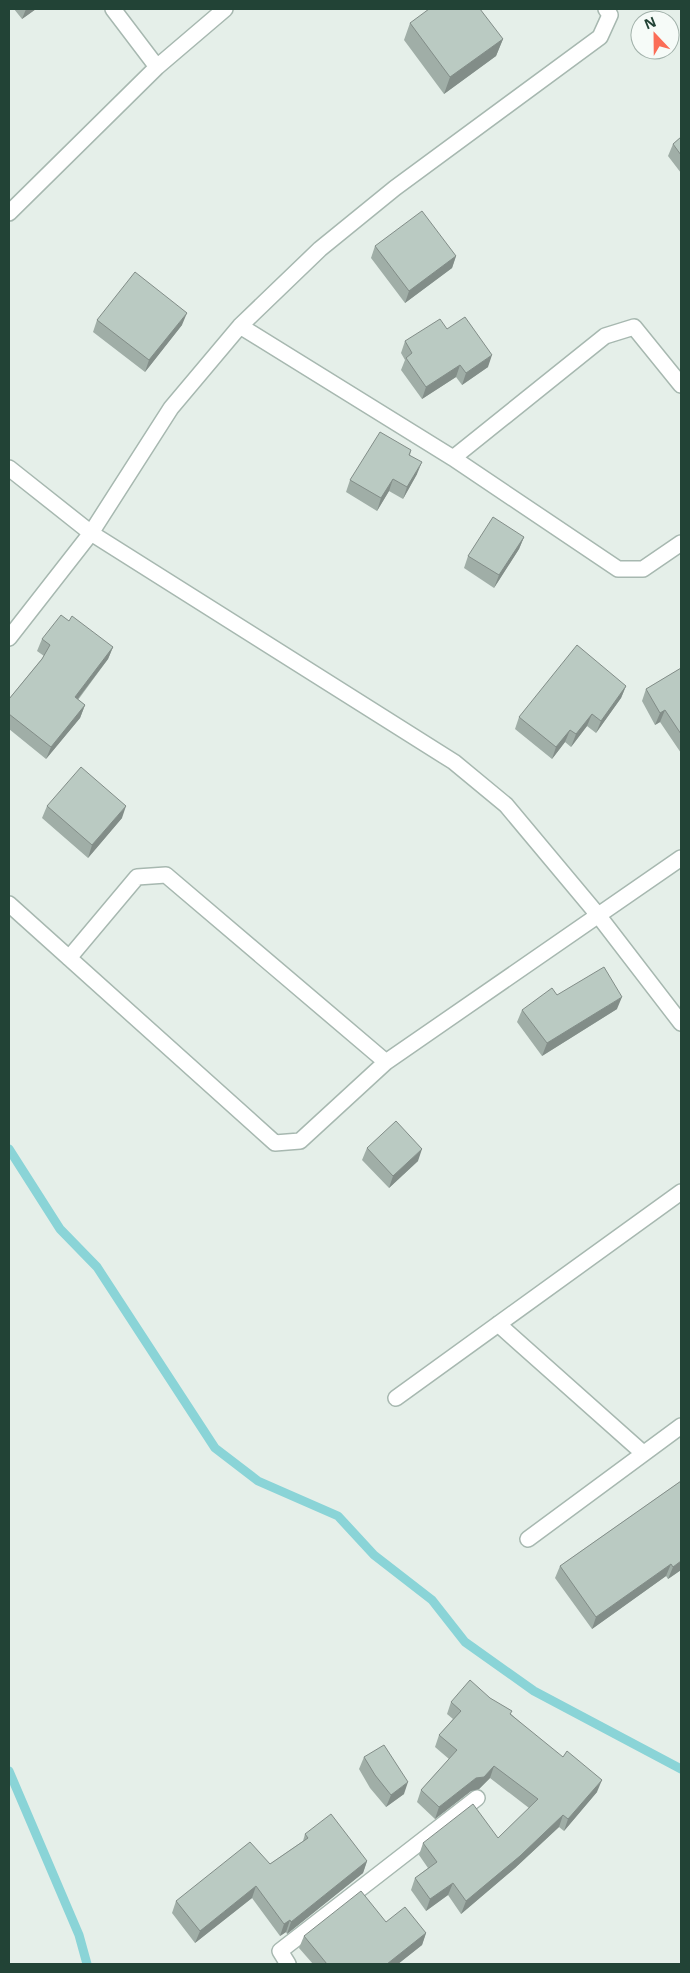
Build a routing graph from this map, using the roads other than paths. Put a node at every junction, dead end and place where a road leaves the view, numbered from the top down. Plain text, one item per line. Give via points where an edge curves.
1 (113, 9) edge
2 (225, 9) edge
3 (606, 9) edge
4 (157, 67) junction
5 (9, 213) edge
6 (240, 326) junction
7 (681, 385) edge
8 (453, 458) junction
9 (9, 468) edge
10 (91, 533) junction
11 (681, 543) edge
12 (9, 638) edge
13 (681, 858) edge
14 (9, 904) edge
15 (598, 914) junction
16 (69, 958) junction
17 (681, 1023) edge
18 (386, 1062) junction
19 (681, 1192) edge
20 (498, 1324) junction
21 (396, 1398) dead end
22 (681, 1426) edge
23 (643, 1453) junction
24 (528, 1539) dead end
25 (477, 1798) dead end
26 (288, 1964) edge

1 - 4 street
2 - 4 street
3 - 6 street via 610,15 600,37 395,188 320,249
4 - 5 street
6 - 8 street
6 - 10 street via 171,408
7 - 8 street via 634,327 605,336
8 - 11 street via 618,569 643,569
9 - 10 street
10 - 12 street
10 - 15 street via 454,762 506,805
13 - 15 street
14 - 16 street
15 - 17 street
15 - 18 street
16 - 18 street via 275,1143 300,1141
16 - 18 street via 137,877 166,875
19 - 20 street
20 - 21 street
20 - 23 street
22 - 23 street
23 - 24 street
25 - 26 street via 280,1951

